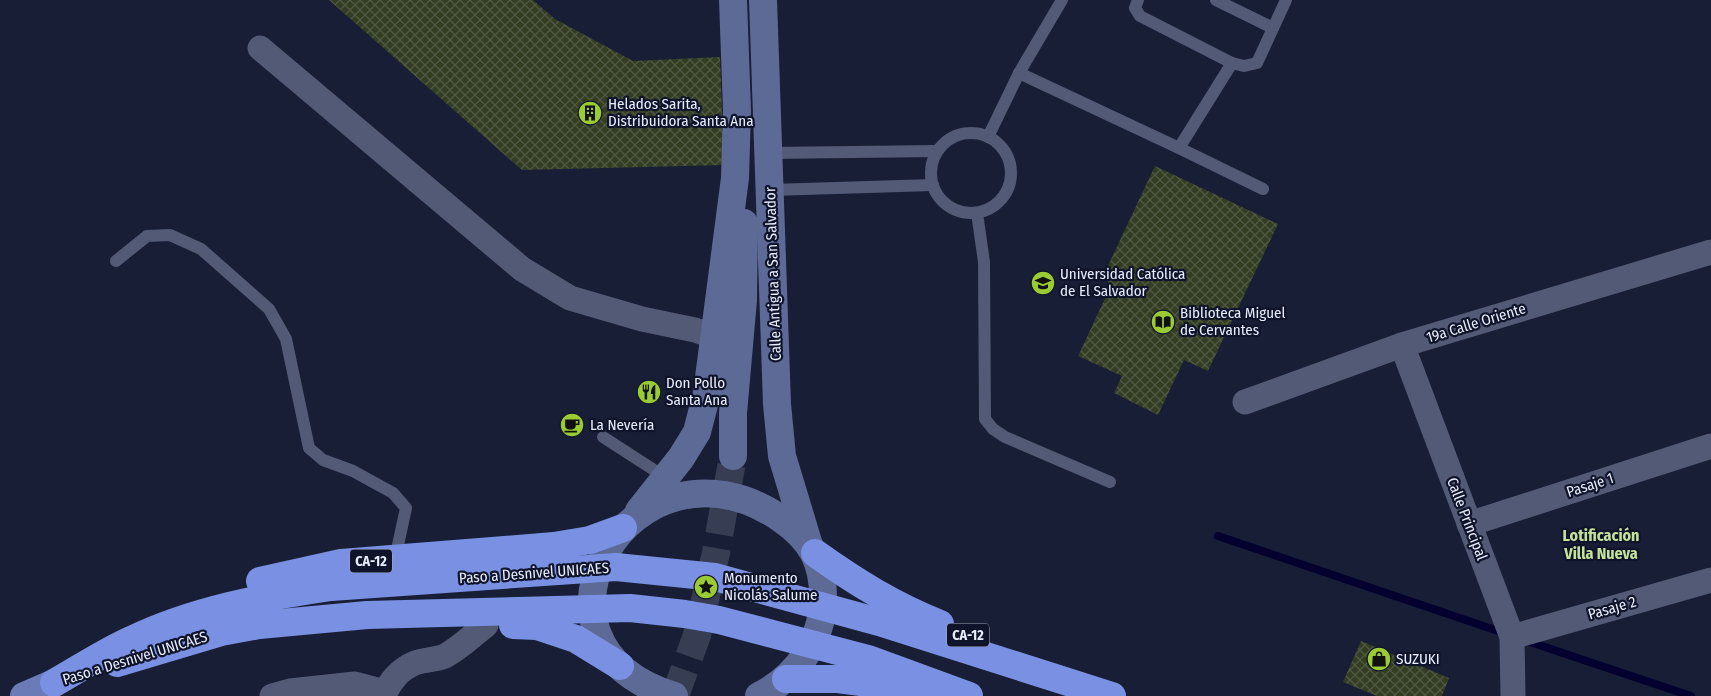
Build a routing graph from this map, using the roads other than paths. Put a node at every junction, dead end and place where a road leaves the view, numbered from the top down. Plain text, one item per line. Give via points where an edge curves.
1 (733, 0) edge
2 (763, 0) edge
3 (1062, 0) edge
4 (1138, 0) edge
5 (1216, 0) edge
6 (1286, 0) edge
7 (1273, 28) junction
8 (260, 48) dead end
9 (1232, 64) junction
10 (1019, 73) junction
11 (988, 137) junction
12 (1179, 148) junction
13 (937, 152) junction
14 (768, 153) junction
15 (735, 178) junction
16 (933, 185) junction
17 (1263, 189) dead end
18 (771, 190) junction
19 (977, 213) junction
20 (1711, 252) edge
21 (116, 261) dead end
22 (715, 337) junction
23 (1402, 345) junction
24 (1245, 402) dead end
25 (603, 437) dead end
26 (1711, 446) edge
27 (733, 456) tunnel mouth
28 (666, 477) junction
29 (1110, 482) dead end
30 (687, 495) junction
31 (1469, 524) junction
32 (627, 525) junction
33 (812, 548) junction
34 (395, 559) junction
35 (1711, 580) edge
36 (486, 625) junction
37 (404, 628) junction
38 (1512, 637) junction
39 (131, 649) junction
40 (627, 678) edge
41 (786, 679) junction
42 (54, 683) joint
43 (384, 694) edge
44 (24, 696) edge
45 (272, 696) edge
46 (674, 696) edge
47 (760, 696) edge
48 (922, 696) edge
49 (969, 696) edge
50 (1112, 696) edge
51 (1131, 696) edge
52 (1513, 696) edge

1 - 15 main road via 737,110
2 - 14 main road, Calle Antigua a San Salvador
3 - 10 lane
4 - 9 lane via 1135,8 1140,16
5 - 7 lane
6 - 7 lane
7 - 9 lane via 1257,62 1244,66
8 - 22 street via 522,269 570,298
9 - 12 lane
10 - 11 lane
10 - 12 lane
11 - 13 lane via 977,134 954,137
11 - 19 lane via 1005,152 1010,168 1010,185 998,203
12 - 17 lane
13 - 14 lane
13 - 16 lane via 932,162
14 - 18 main road, Calle Antigua a San Salvador
15 - 22 main road
15 - 27 main road via 744,216 744,300 733,413
16 - 18 lane
16 - 19 lane via 945,204 955,210
18 - 33 main road, Calle Antigua a San Salvador via 777,404 782,456
19 - 29 lane via 984,262 985,419 1005,437
20 - 23 street, 19a Calle Oriente
21 - 34 lane via 147,236 170,235 201,249 269,309 286,339 309,448 323,460 353,471 393,493 406,508
22 - 28 main road via 708,394 696,432
23 - 24 street, 19a Calle Oriente
23 - 31 street, Calle Principal
25 - 28 lane
26 - 31 street, Pasaje 1
28 - 30 lane
28 - 32 main road
30 - 32 main road via 661,502
30 - 33 main road via 733,497 764,508 787,523
31 - 38 street, Calle Principal
32 - 34 highway, CA-12 via 590,540 554,546
32 - 40 main road via 602,558 591,601 600,638
33 - 41 main road, Calle Antigua a San Salvador via 824,588 821,622 806,655
33 - 51 highway, CA-12 via 858,584 906,610
34 - 37 highway
34 - 39 highway, CA-12 via 340,563 257,581 198,602 153,623
35 - 38 street, Pasaje 2
36 - 37 highway
36 - 40 highway via 537,626 576,639
36 - 43 street via 444,657 415,663 402,670
37 - 39 highway via 164,657
38 - 52 street, Calle Principal
39 - 42 highway, Paso a Desnivel UNICAES
39 - 49 highway, Paso a Desnivel UNICAES via 259,625 367,615 630,608 719,620 868,659
39 - 50 highway, Paso a Desnivel UNICAES via 170,624 294,592 616,567 715,577 879,622
40 - 46 main road
41 - 47 main road, Calle Antigua a San Salvador
41 - 48 highway via 838,679
42 - 44 main road
43 - 45 street via 355,684

